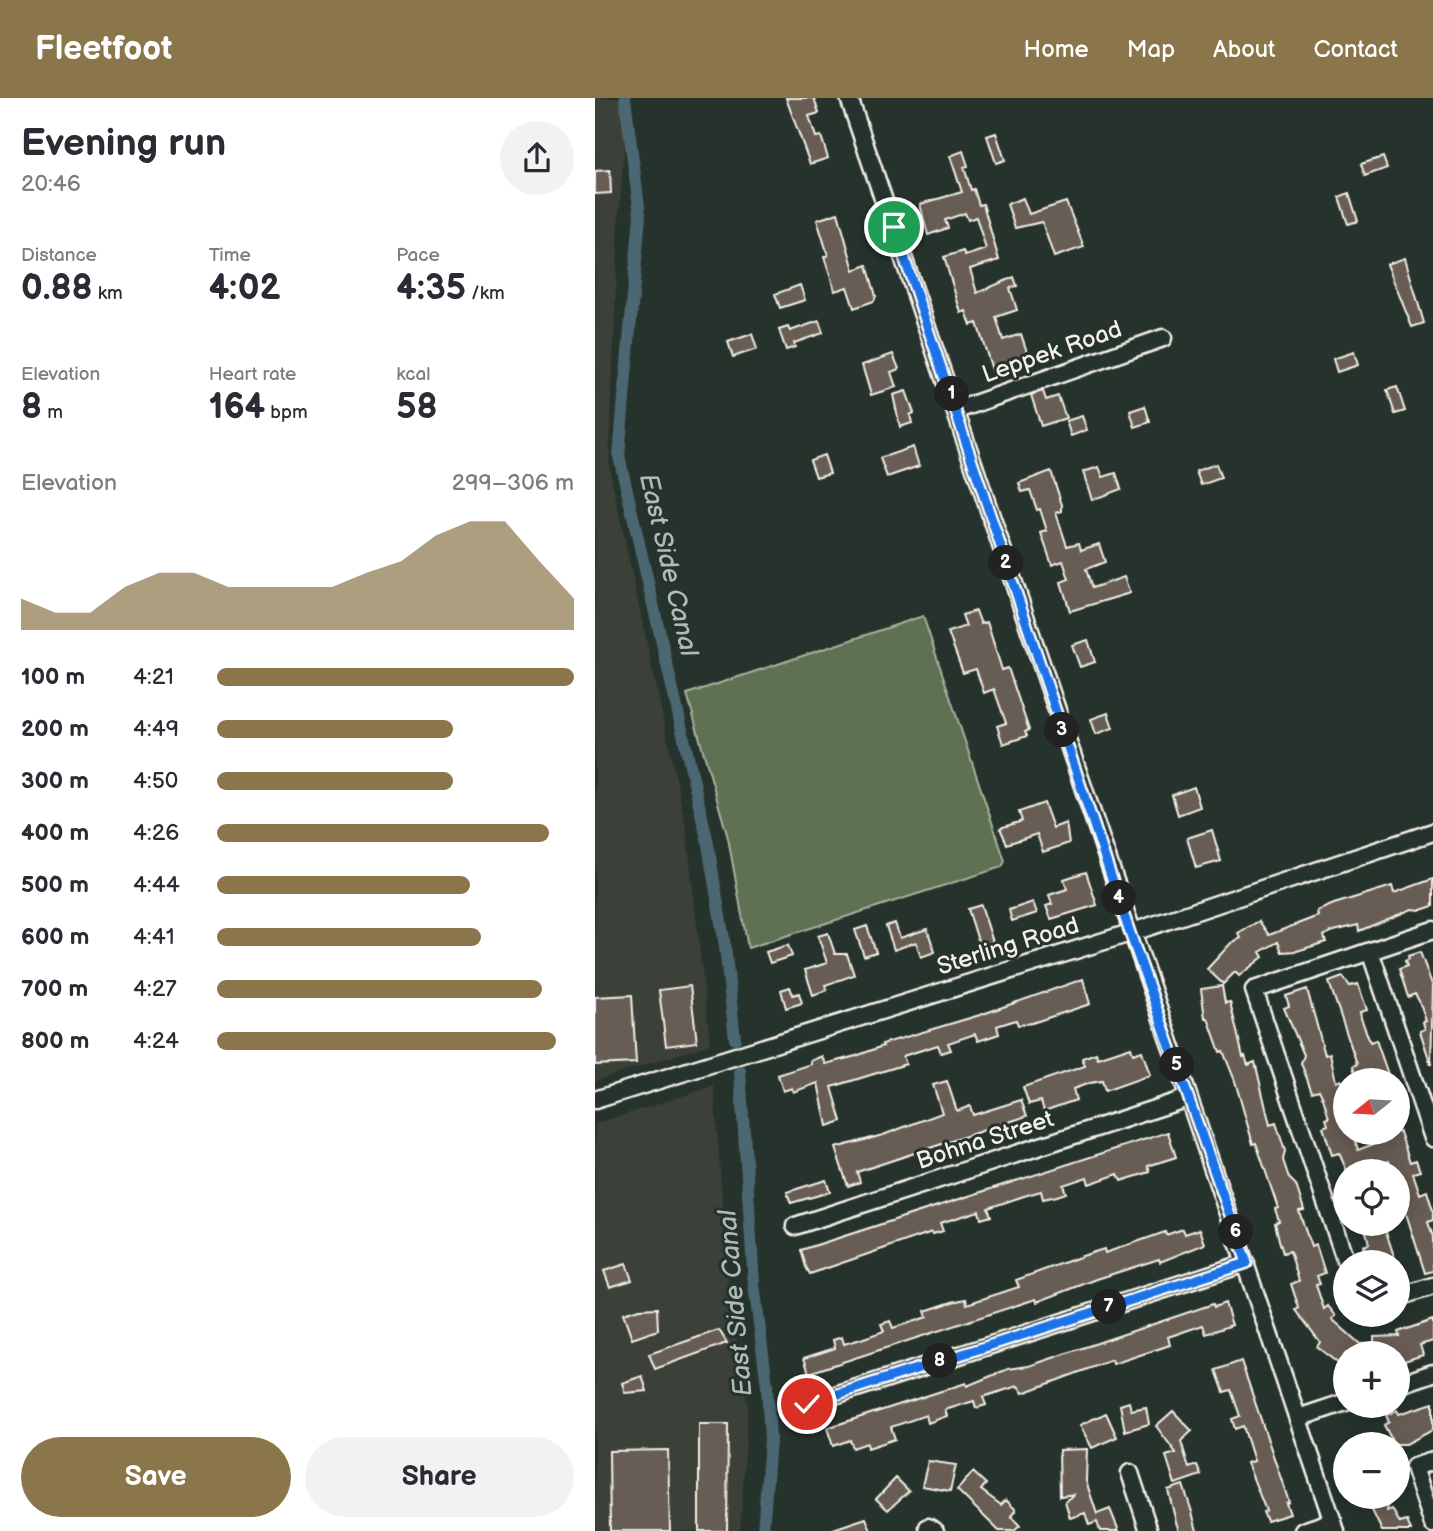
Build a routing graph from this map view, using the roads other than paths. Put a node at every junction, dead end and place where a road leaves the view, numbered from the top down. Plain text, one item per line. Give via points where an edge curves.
1 (849, 98) edge
2 (1163, 338) dead end
3 (957, 410) junction
4 (1433, 832) edge
5 (1433, 930) edge
6 (1130, 933) junction
7 (1370, 951) junction
8 (1188, 1098) junction
9 (595, 1100) edge
10 (1433, 1139) edge
11 (795, 1226) dead end
12 (1342, 1250) edge
13 (1247, 1263) junction
14 (1433, 1286) edge
15 (1410, 1293) edge
16 (1433, 1373) edge
17 (1410, 1381) edge
18 (807, 1404) dead end
19 (1333, 1406) edge
20 (1298, 1418) junction
21 (1433, 1461) edge
22 (1130, 1473) dead end
23 (1433, 1524) edge
24 (1334, 1526) edge
25 (1149, 1531) edge
26 (1303, 1531) edge

1 - 3 street
2 - 3 street, Leppek Road
3 - 6 street
4 - 6 street, Sterling Road
5 - 7 street
6 - 8 street
6 - 9 street, Sterling Road
7 - 10 street
7 - 12 street via 1254,990
8 - 11 street, Bohna Street
8 - 13 street
13 - 18 street
13 - 20 street
14 - 15 street
16 - 17 street
19 - 20 street
20 - 24 street
21 - 23 street via 1414,1467
22 - 25 street
24 - 26 street

